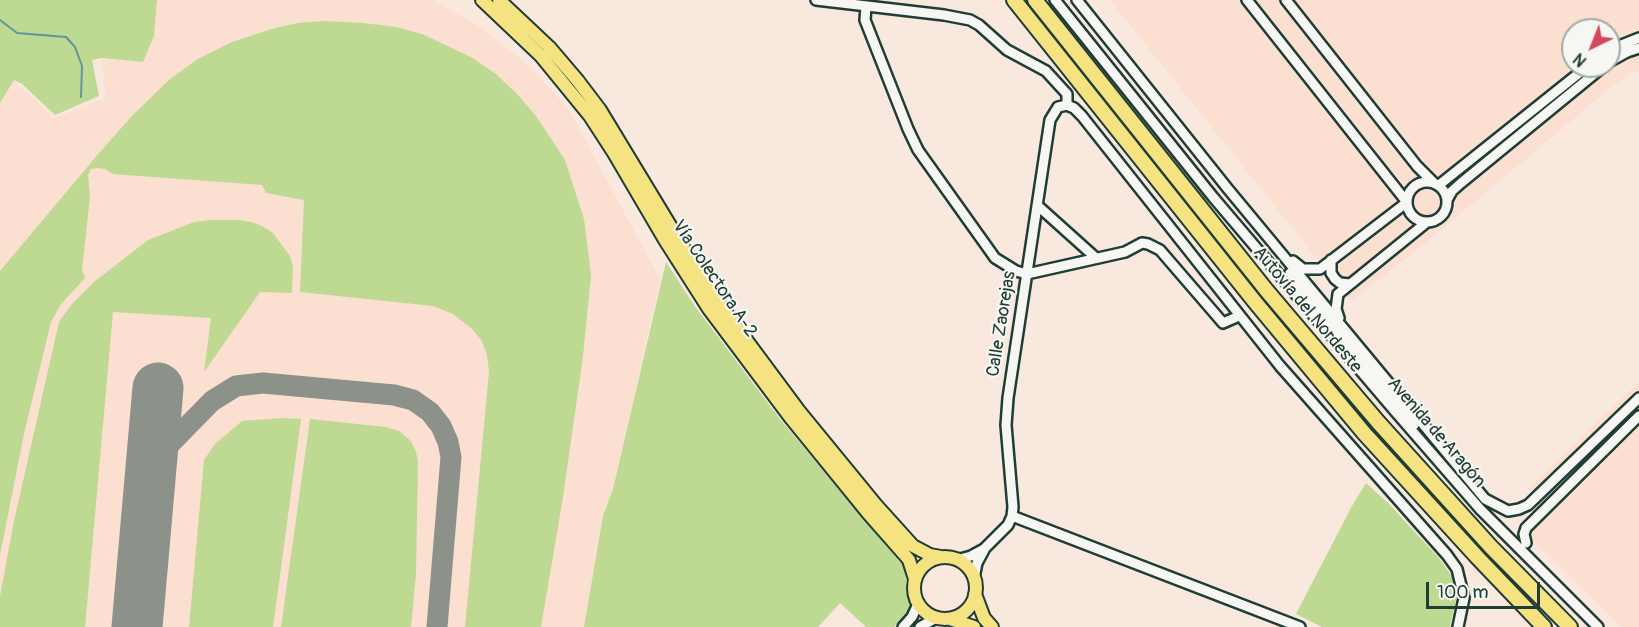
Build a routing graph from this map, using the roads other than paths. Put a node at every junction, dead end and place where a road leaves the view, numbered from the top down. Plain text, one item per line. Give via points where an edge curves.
1 (482, 0) edge
2 (498, 0) edge
3 (816, 0) edge
4 (1014, 0) edge
5 (1035, 0) edge
6 (1055, 0) edge
7 (1077, 0) edge
8 (1247, 0) edge
9 (1286, 0) edge
10 (866, 6) junction
11 (1639, 38) edge
12 (1621, 43) edge
13 (1639, 48) edge
14 (1621, 55) edge
15 (1573, 78) edge
16 (1589, 78) edge
17 (1067, 105) junction
18 (1436, 184) junction
19 (1228, 189) junction
20 (1447, 200) junction
21 (1406, 202) junction
22 (1036, 205) junction
23 (1427, 222) junction
24 (1263, 231) junction
25 (1096, 258) junction
26 (1331, 260) junction
27 (1027, 273) junction
28 (1350, 284) junction
29 (1239, 315) junction
30 (1348, 333) junction
31 (1639, 398) edge
32 (1639, 416) edge
33 (1480, 509) junction
34 (1012, 516) junction
35 (1526, 543) dead end
36 (984, 549) junction
37 (941, 558) junction
38 (957, 560) junction
39 (974, 578) junction
40 (915, 579) junction
41 (975, 594) junction
42 (918, 604) junction
43 (936, 618) junction
44 (950, 619) junction
45 (903, 627) edge
46 (920, 627) edge
47 (974, 627) edge
48 (992, 627) edge
49 (1300, 627) edge
50 (1458, 627) edge
51 (1544, 627) edge
52 (1570, 627) edge
53 (1598, 627) edge

1 - 40 main road, Vía Colectora A-2 via 541,56 590,116 709,309 797,427 904,554
2 - 37 main road, Vía Colectora A-2 via 549,47 594,103 718,302 799,411 913,546
3 - 10 street
4 - 51 highway, Autovía del Nordeste via 1364,432
5 - 52 highway, Autovía del Nordeste via 1267,291 1371,414 1491,547
6 - 33 street, Avenida de Aragón via 1221,206
7 - 19 street
8 - 21 street
9 - 18 street via 1416,166
10 - 17 street via 970,21 1007,50 1046,71 1067,94
10 - 27 street via 865,20 925,163 994,258
11 - 12 street
13 - 14 street
15 - 18 street
16 - 20 street via 1452,190
17 - 22 street, Calle Zaorejas via 1058,107 1050,120
17 - 29 street via 1082,116
18 - 20 street
18 - 21 street via 1426,181 1415,185
19 - 24 street
19 - 33 street via 1308,297
20 - 23 street via 1442,216
21 - 23 street via 1415,219
21 - 26 street
22 - 25 street
22 - 27 street, Calle Zaorejas
23 - 28 street
24 - 26 street via 1304,269 1320,269
24 - 30 street
25 - 27 street
25 - 29 street via 1148,244 1160,250 1223,323
26 - 28 street via 1335,279
27 - 34 street, Calle Zaorejas via 1006,412
28 - 30 street via 1338,294 1336,309
29 - 50 street via 1457,569 1464,598
30 - 31 street via 1485,499 1508,511 1528,504
32 - 35 street via 1526,528
33 - 53 street, Avenida de Aragón
34 - 36 street
34 - 49 street
36 - 38 street
36 - 39 street
37 - 38 main road
37 - 40 main road via 925,564
38 - 39 main road
39 - 41 main road
40 - 42 main road
41 - 44 main road via 969,608
41 - 48 main road
42 - 43 main road
42 - 45 street
43 - 44 main road
43 - 46 street
44 - 47 main road

